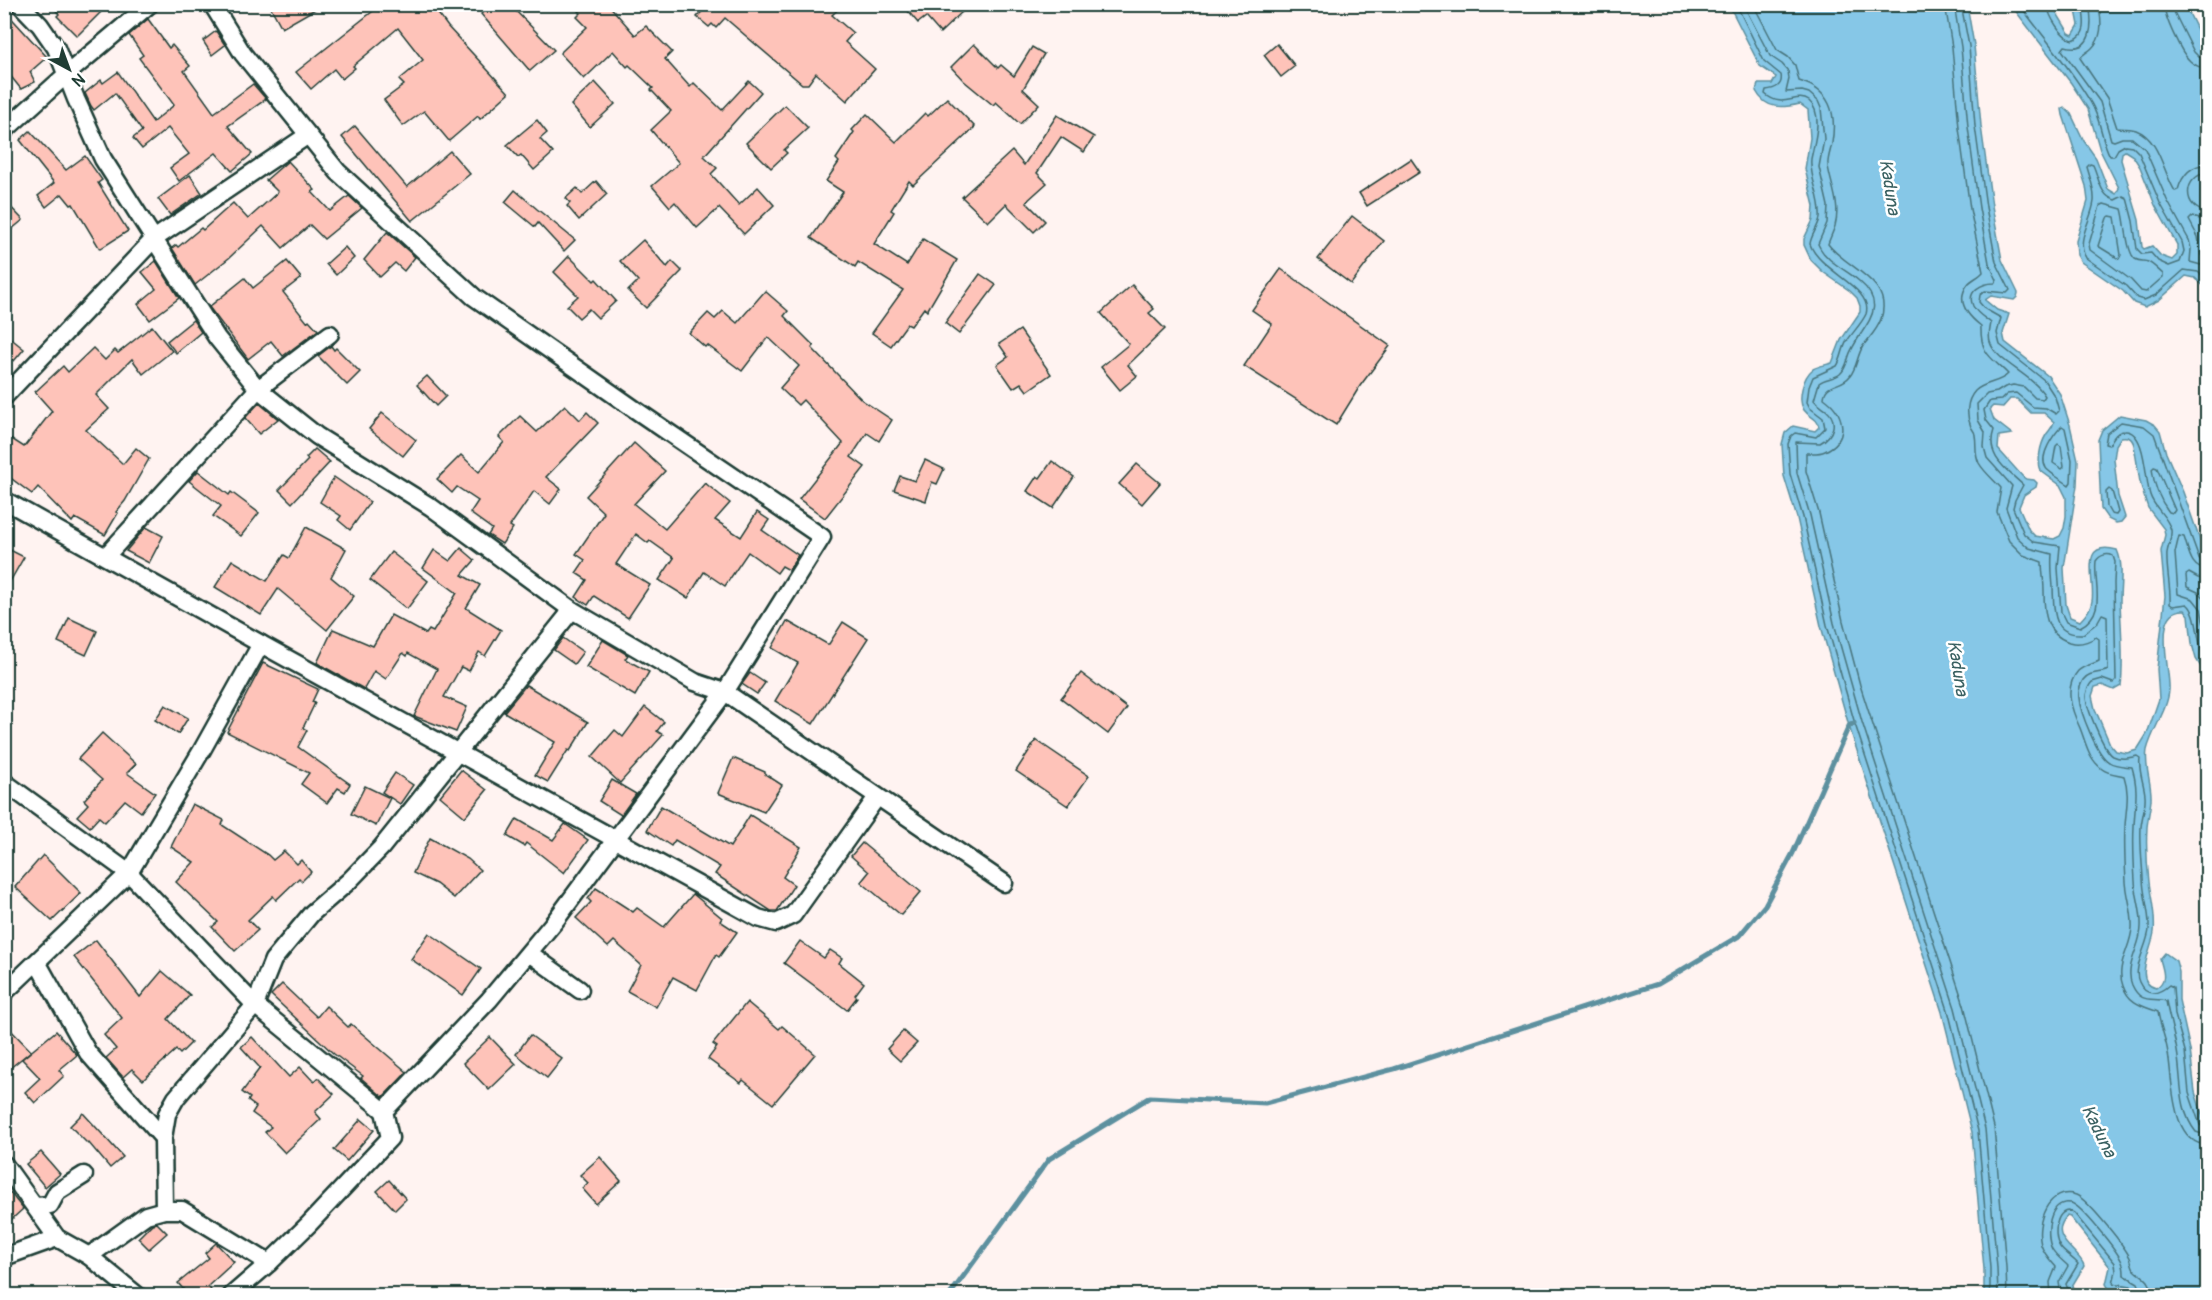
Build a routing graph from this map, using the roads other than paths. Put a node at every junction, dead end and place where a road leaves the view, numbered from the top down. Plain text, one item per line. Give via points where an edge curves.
1 (20, 4) edge
2 (150, 4) edge
3 (213, 4) edge
4 (67, 74) junction
5 (4, 131) edge
6 (308, 135) junction
7 (154, 239) junction
8 (330, 334) dead end
9 (258, 389) junction
10 (4, 398) edge
11 (4, 500) edge
12 (106, 556) junction
13 (572, 610) junction
14 (261, 644) junction
15 (724, 692) junction
16 (458, 752) junction
17 (4, 782) edge
18 (877, 797) junction
19 (615, 841) junction
20 (129, 873) junction
21 (1004, 883) dead end
22 (529, 953) junction
23 (37, 962) junction
24 (580, 990) dead end
25 (4, 993) edge
26 (255, 1005) junction
27 (384, 1111) junction
28 (163, 1138) junction
29 (4, 1164) edge
30 (84, 1175) dead end
31 (36, 1206) junction
32 (164, 1210) junction
33 (57, 1238) junction
34 (4, 1257) edge
35 (89, 1257) junction
36 (269, 1263) junction
37 (138, 1296) edge
38 (231, 1296) edge

1 - 4 street via 56,48
2 - 4 street
3 - 6 street via 243,54
4 - 5 street
4 - 7 street via 103,159
6 - 7 street
6 - 15 street via 338,172 474,297 822,537
7 - 9 street via 217,338
7 - 10 street
8 - 9 street
9 - 12 street
9 - 13 street via 317,436 431,507
11 - 12 street
12 - 14 street
13 - 15 street via 695,682
13 - 16 street
14 - 16 street
14 - 20 street
15 - 18 street
15 - 19 street
16 - 19 street
16 - 26 street via 381,848 312,913 273,960
17 - 20 street
18 - 19 street via 793,915 776,923 758,918
18 - 21 street
19 - 22 street
20 - 23 street
20 - 26 street
22 - 24 street
22 - 27 street
23 - 25 street
23 - 28 street via 88,1053
26 - 27 street
26 - 28 street via 176,1098 167,1114
27 - 36 street via 390,1138
28 - 32 street
29 - 31 street
30 - 31 street via 57,1192 50,1205
31 - 33 street
32 - 35 street via 146,1215
32 - 36 street via 182,1210
33 - 34 street
33 - 35 street
35 - 37 street
36 - 38 street

